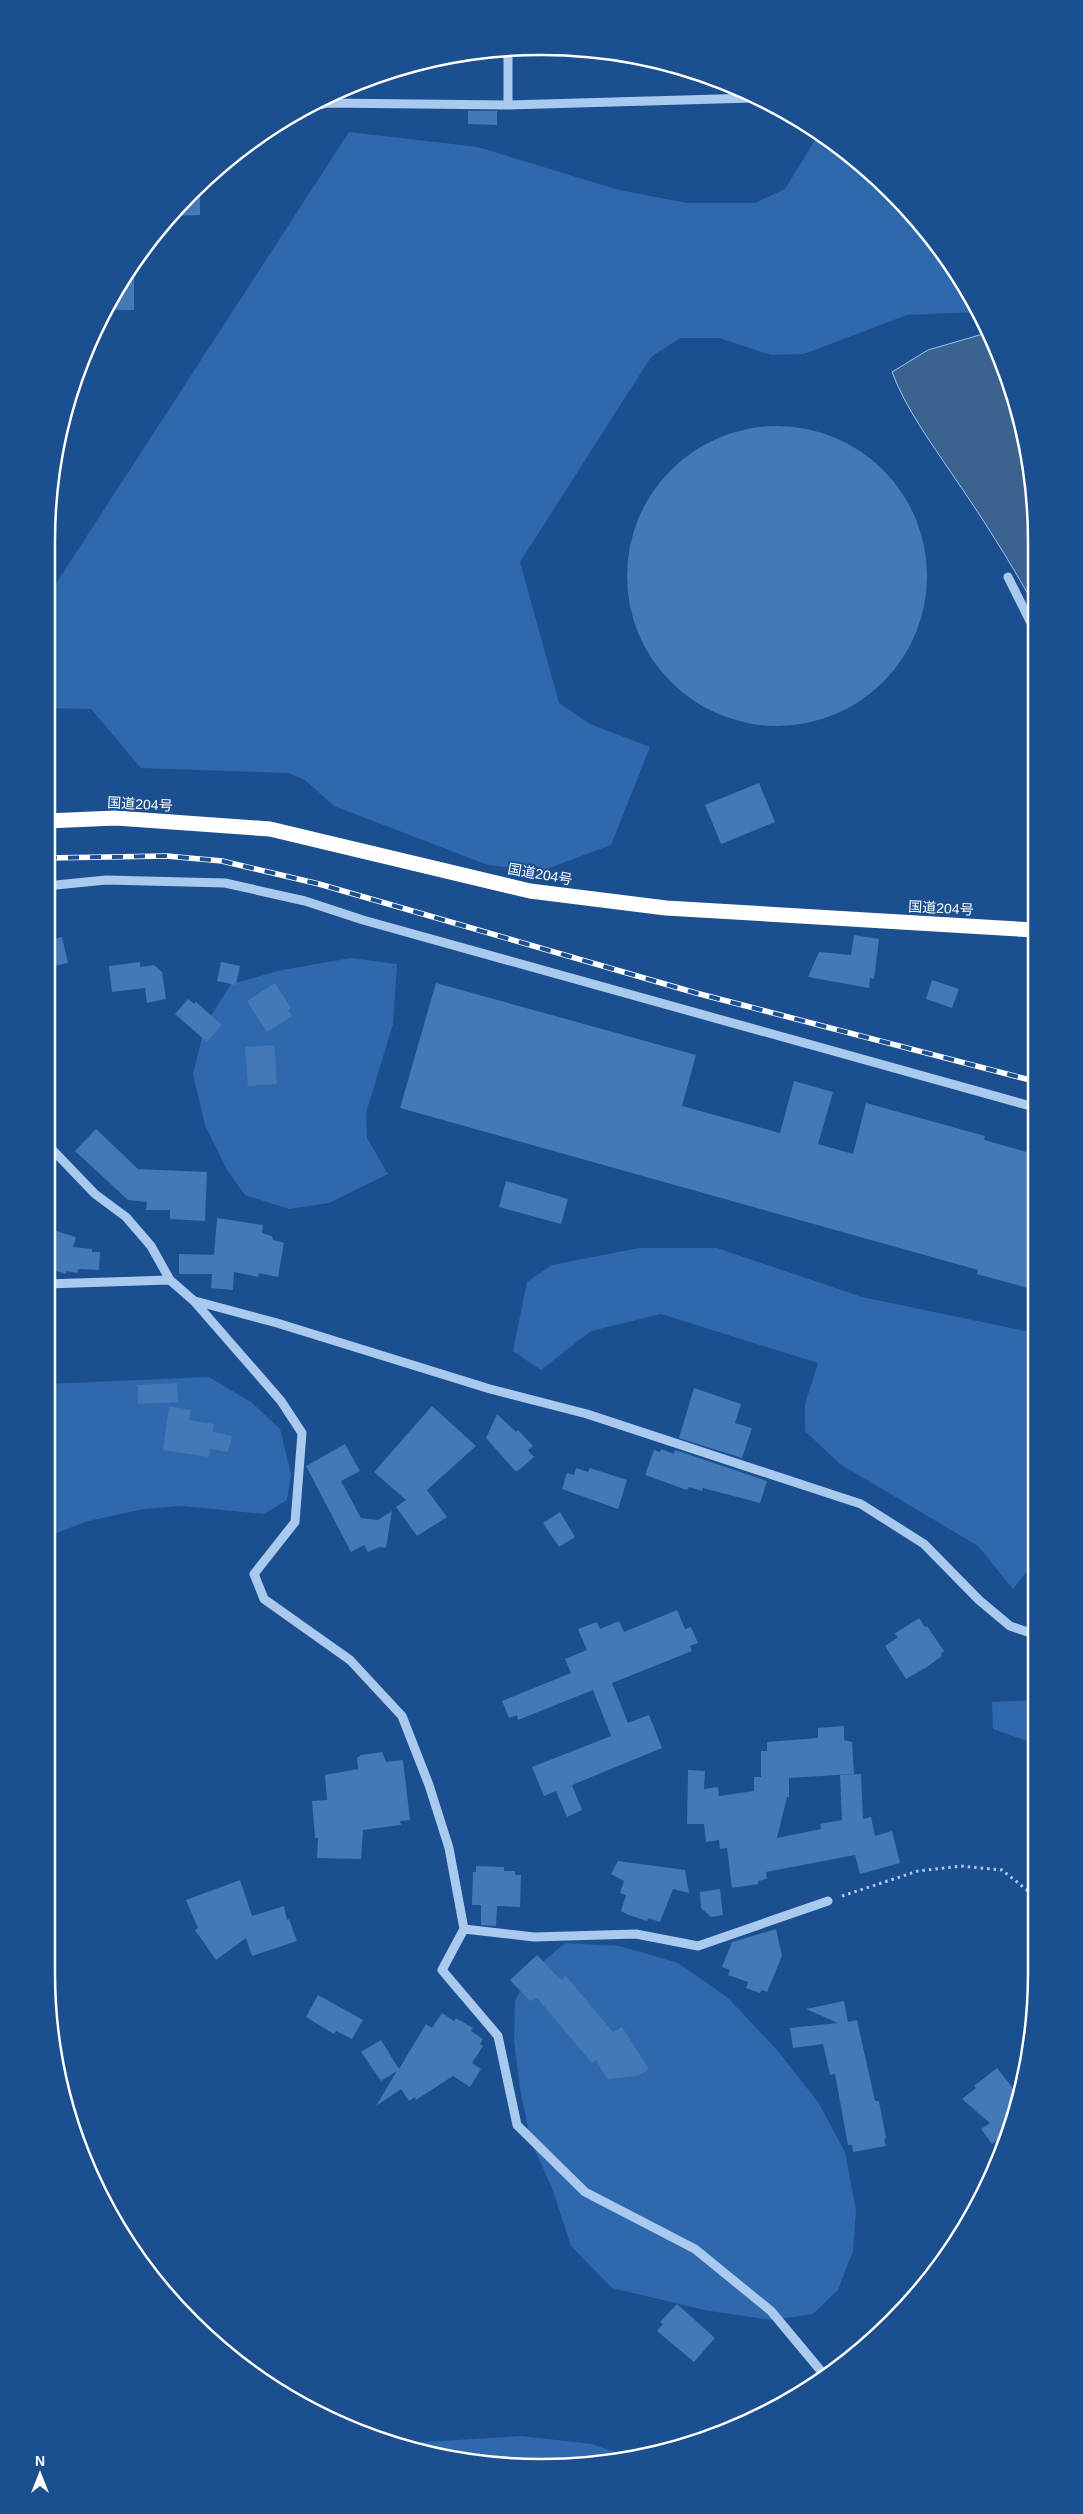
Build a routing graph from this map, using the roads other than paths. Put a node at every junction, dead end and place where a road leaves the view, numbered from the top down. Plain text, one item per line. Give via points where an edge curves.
1 (508, 56) edge
2 (742, 98) edge
3 (330, 103) edge
4 (508, 105) junction
5 (1008, 577) dead end
6 (1028, 617) edge
7 (55, 821) edge
8 (55, 885) edge
9 (1028, 930) edge
10 (1028, 1105) edge
11 (55, 1152) edge
12 (170, 1280) junction
13 (55, 1284) edge
14 (194, 1301) junction
15 (1028, 1632) edge
16 (828, 1901) road end
17 (464, 1929) junction
18 (821, 2370) edge

1 - 4 street
2 - 4 street
3 - 4 street
5 - 6 street
7 - 9 highway, 国道204号 via 116,818 270,829 530,891 666,908
8 - 10 street via 106,880 225,883 296,899
11 - 12 street via 95,1194 126,1217 151,1246
12 - 13 street
12 - 14 street
14 - 15 street via 587,1414 860,1504 924,1544 1010,1626
14 - 17 street via 281,1401 302,1434 295,1522 254,1574 264,1600 350,1660 402,1716 449,1848
16 - 17 street via 698,1946 636,1934 534,1937
17 - 18 street via 442,1970 498,2036 517,2125 585,2192 695,2249 763,2305 802,2345

